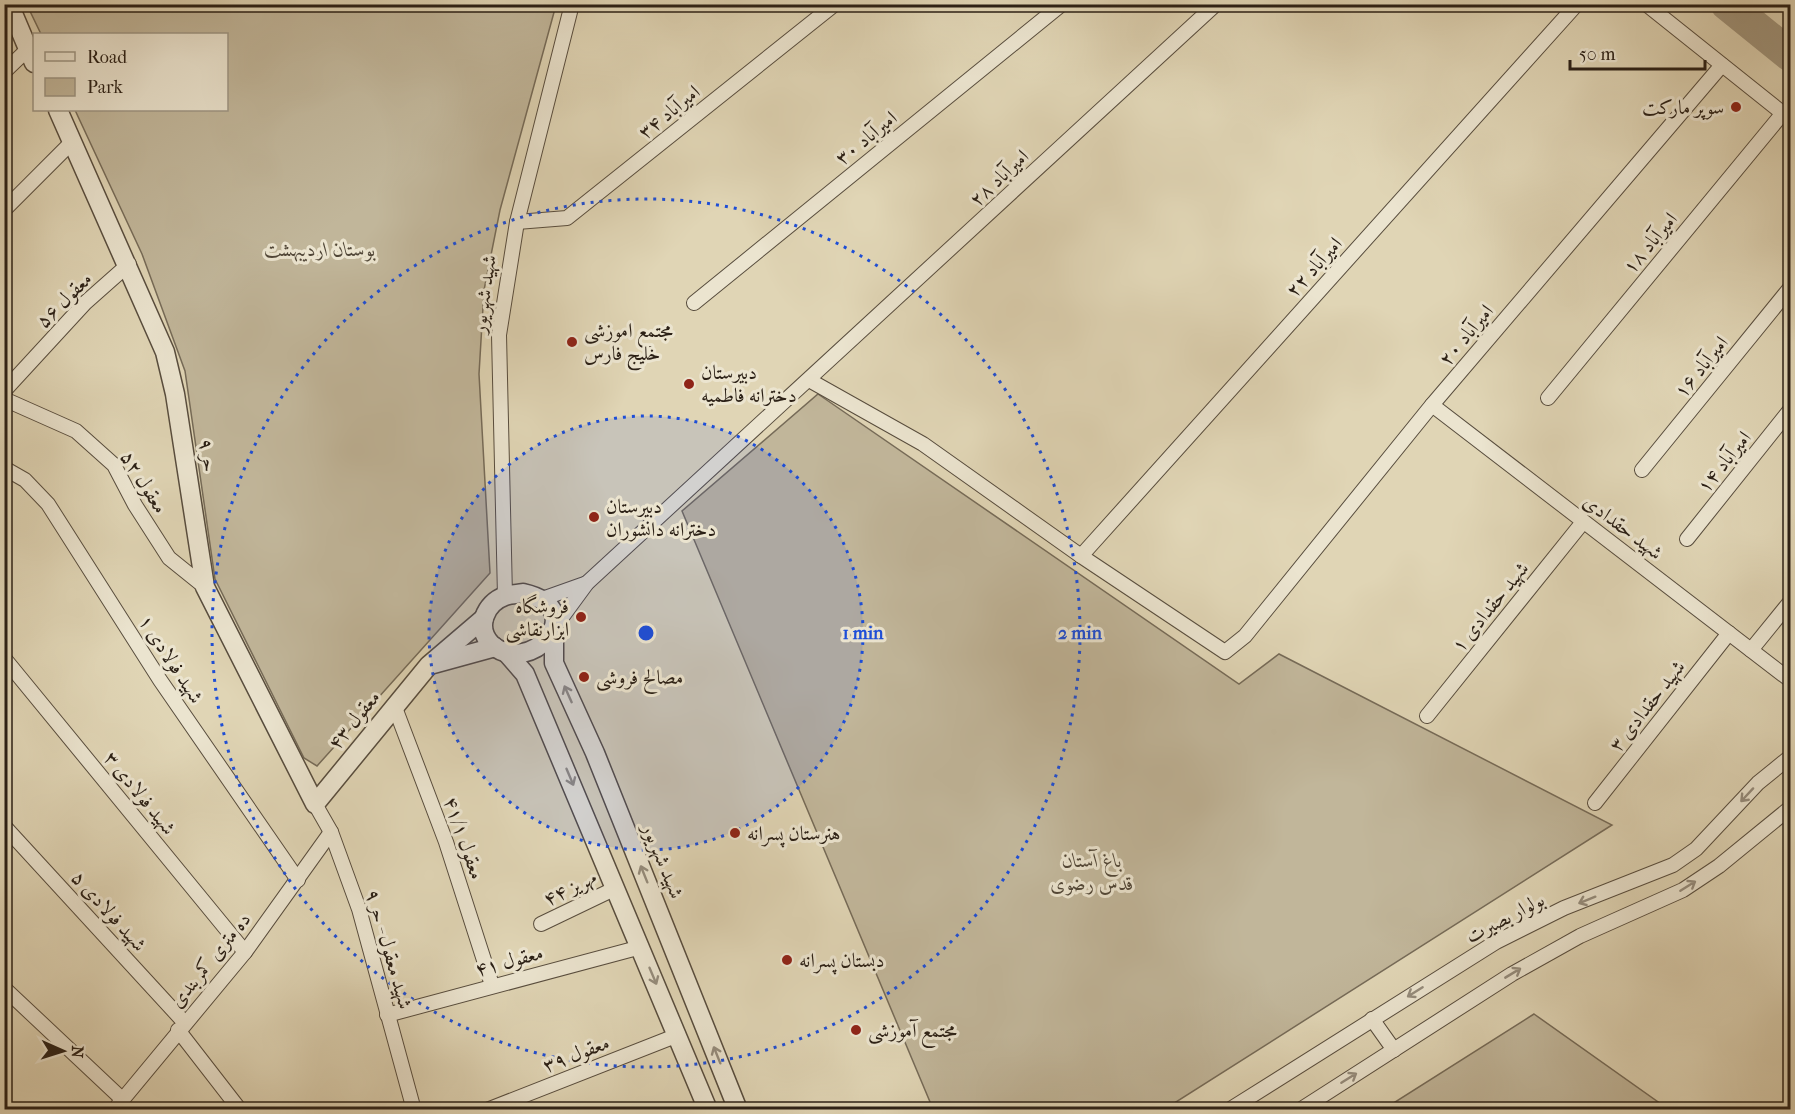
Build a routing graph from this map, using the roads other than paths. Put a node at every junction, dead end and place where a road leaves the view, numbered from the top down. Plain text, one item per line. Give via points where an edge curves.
1 (584, 4) edge
2 (835, 4) edge
3 (1062, 4) edge
4 (1216, 4) edge
5 (1577, 4) edge
6 (1646, 4) edge
7 (571, 10) edge
8 (8, 12) edge
9 (31, 56) edge
10 (1722, 65) junction
11 (4, 72) edge
12 (58, 111) edge
13 (1787, 116) edge
14 (73, 141) junction
15 (4, 210) edge
16 (517, 222) junction
17 (129, 264) junction
18 (1791, 288) edge
19 (694, 303) dead end
20 (809, 380) junction
21 (4, 390) edge
22 (1548, 398) dead end
23 (4, 399) edge
24 (1432, 405) junction
25 (1791, 410) edge
26 (4, 468) edge
27 (1642, 470) dead end
28 (1583, 522) junction
29 (1687, 539) dead end
30 (1081, 556) junction
31 (587, 583) junction
32 (205, 587) junction
33 (505, 596) junction
34 (542, 599) junction
35 (1791, 602) edge
36 (484, 618) junction
37 (554, 628) junction
38 (1729, 633) junction
39 (500, 649) junction
40 (1751, 650) junction
41 (4, 658) edge
42 (429, 665) junction
43 (1791, 680) edge
44 (394, 705) junction
45 (1427, 716) dead end
46 (1791, 756) edge
47 (1595, 803) dead end
48 (315, 804) junction
49 (1791, 808) edge
50 (4, 826) edge
51 (331, 832) junction
52 (298, 880) junction
53 (616, 888) junction
54 (541, 924) dead end
55 (641, 947) junction
56 (245, 952) junction
57 (492, 985) junction
58 (4, 988) edge
59 (387, 1015) junction
60 (1372, 1019) junction
61 (181, 1026) junction
62 (678, 1035) junction
63 (1394, 1050) junction
64 (117, 1106) edge
65 (240, 1110) edge
66 (414, 1110) edge
67 (488, 1110) edge
68 (708, 1110) edge
69 (738, 1110) edge
70 (1229, 1110) edge
71 (1300, 1110) edge

1 - 7 street
2 - 16 street, امیرآباد ۳۴ via 567,218
3 - 19 street, امیرآباد ۳۰
4 - 20 street, امیرآباد ۲۸
5 - 30 street, امیرآباد ۲۲
6 - 10 street
7 - 16 street, شهید شهریور
8 - 9 street
9 - 11 street
10 - 13 street
10 - 24 street, امیرآباد ۲۰
12 - 14 street, حر ۹
13 - 22 street, امیرآباد ۱۸
14 - 15 street
14 - 17 street, حر ۹
16 - 33 street, شهید شهریور via 499,335
17 - 21 street, معقول ۵۶ via 85,303
17 - 32 street, حر ۹ via 165,352 175,394
18 - 27 street, امیرآباد ۱۶
20 - 30 street via 923,444
20 - 31 street, امیرآباد ۲۸
23 - 32 street, معقول ۵۲ via 76,431 114,465 169,558
24 - 28 street, شهید حقدادی
24 - 30 street, امیرآباد ۲۰ via 1245,636 1225,652
25 - 29 street, امیرآباد ۱۴
26 - 52 street, شهید فولادی ۱ via 25,480 48,504 160,680
28 - 38 street, شهید حقدادی
28 - 45 street, شهید حقدادی ۱
31 - 34 street
31 - 37 street
32 - 48 street, حر ۹
33 - 34 street via 524,593
33 - 36 street via 489,608
34 - 37 street via 556,617
35 - 40 street
36 - 39 street via 482,630
36 - 42 street, معقول ۴۳
37 - 39 street via 549,638 533,650 514,653
69 -> 37 street, شهید شهریور via 595,753 554,663
38 - 40 street, شهید حقدادی
38 - 47 street, شهید حقدادی ۳
39 - 42 street
39 -> 53 street via 525,674
40 - 43 street, شهید حقدادی
41 - 56 street, شهید فولادی ۳
42 - 44 street, معقول ۴۳
44 - 48 street, معقول ۴۳
44 - 57 street, معقول ۴۱/۱ via 447,842
46 -> 60 street, بولوار بصیرت via 1758,783 1696,849 1673,865 1564,909 1496,942
48 - 51 street, شهید معقول - حر ۹
63 -> 49 street via 1512,974 1580,936 1683,890
50 - 61 street, شهید فولادی ۵
51 - 52 street, ده متری کمربندی
51 - 59 street, شهید معقول - حر ۹ via 359,909
52 - 56 street, ده متری کمربندی
53 - 54 street, مهریز ۴۴
53 - 55 street
55 - 57 street, معقول ۴۱
55 -> 62 street
56 - 61 street, ده متری کمربندی
57 - 59 street, معقول ۴۱
58 - 64 street
59 - 66 street, شهید معقول - حر ۹
60 - 63 street
60 - 70 street, بولوار بصیرت
61 - 64 street, ده متری کمربندی
61 - 65 street, شهید فولادی ۵
62 - 67 street, معقول ۳۹
62 - 68 street
71 -> 63 street

